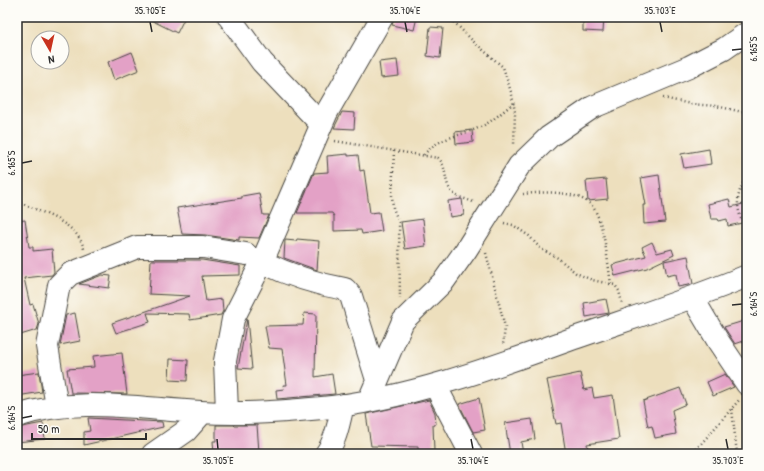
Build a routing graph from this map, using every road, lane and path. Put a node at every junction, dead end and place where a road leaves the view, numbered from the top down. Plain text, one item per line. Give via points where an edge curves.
1 (229, 17) edge
2 (382, 17) edge
3 (451, 19) dead end
4 (747, 33) edge
5 (662, 98) dead end
6 (514, 103) junction
7 (747, 113) edge
8 (318, 131) junction
9 (394, 151) junction
10 (514, 151) dead end
11 (424, 155) junction
12 (747, 176) edge
13 (17, 201) edge
14 (488, 213) junction
15 (747, 234) edge
16 (254, 258) junction
17 (88, 267) junction
18 (747, 276) edge
19 (611, 284) junction
20 (692, 297) junction
21 (403, 321) junction
22 (623, 322) junction
23 (497, 365) junction
24 (377, 380) junction
25 (746, 381) edge
26 (435, 385) junction
27 (369, 400) junction
28 (343, 405) junction
29 (57, 407) junction
30 (732, 409) junction
31 (202, 412) junction
32 (227, 412) junction
33 (17, 416) edge
34 (153, 454) edge
35 (326, 454) edge
36 (471, 454) edge
37 (689, 454) edge
38 (737, 454) edge

1 - 8 street
2 - 8 street
3 - 6 path via 503,67
4 - 14 street via 724,49 689,67 593,107 549,137 519,166
5 - 7 path
6 - 10 path
6 - 11 path via 478,128 428,148
8 - 9 path via 350,142
8 - 16 street
9 - 11 path
9 - 21 path via 392,195 398,223 399,305
11 - 14 path via 444,162 452,194 473,202
12 - 15 path via 740,187 737,203
13 - 17 path via 61,222 76,235 82,241
14 - 19 path via 513,225 529,236 541,249 558,258 576,273
14 - 19 path via 552,192 582,199 590,204 598,218
14 - 21 street via 444,281
14 - 23 path via 505,327
16 - 17 street via 204,247 137,247
16 - 24 street via 313,283 345,289 351,296
16 - 32 street via 233,319 225,361
17 - 29 street via 70,274 59,285 47,346
18 - 20 street
19 - 22 path via 619,292
20 - 22 street
20 - 25 street
21 - 24 street
22 - 23 street
23 - 26 street
24 - 27 street
25 - 30 path via 739,400
26 - 27 street
26 - 36 street
27 - 28 street
28 - 32 street via 281,412
28 - 35 street via 337,432
29 - 31 street via 103,405
29 - 33 street
30 - 37 path
30 - 38 path
31 - 32 street
31 - 34 street via 186,432

